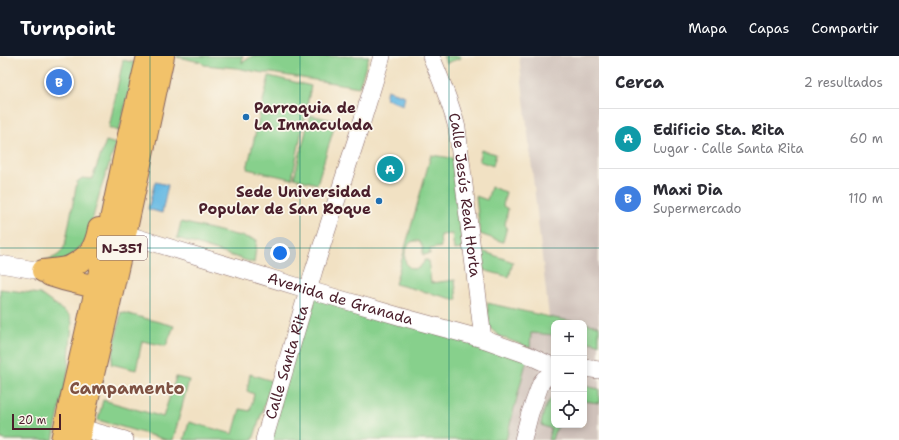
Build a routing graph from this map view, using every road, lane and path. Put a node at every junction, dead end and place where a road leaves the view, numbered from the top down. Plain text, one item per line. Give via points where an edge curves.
1 (148, 56) edge
2 (162, 56) edge
3 (382, 56) edge
4 (431, 56) edge
5 (120, 174) junction
6 (125, 234) junction
7 (0, 264) edge
8 (48, 272) junction
9 (98, 281) junction
10 (309, 290) junction
11 (483, 339) junction
12 (551, 366) edge
13 (587, 368) edge
14 (77, 370) junction
15 (599, 370) edge
16 (551, 374) edge
17 (80, 434) edge
18 (62, 440) edge
19 (125, 440) edge
20 (264, 440) edge
21 (523, 440) edge

1 - 5 highway, N-351
2 - 6 highway, N-351
2 - 9 highway via 151,75 108,270
3 - 10 street, Calle Santa Rita
4 - 11 street, Calle Jesús Real Horta via 447,94 457,128
5 - 8 highway via 110,191 98,238 92,250 75,264
5 - 9 highway, N-351
6 - 10 street, Avenida de Granada
6 - 17 highway, N-351
7 - 8 street
8 - 9 highway via 88,276
8 - 14 highway via 70,286 79,302 82,315
9 - 14 highway, N-351
9 - 17 highway via 103,291 76,412
10 - 11 street, Avenida de Granada
10 - 20 street, Calle Santa Rita
11 - 12 street, Avenida de Granada via 528,355
13 - 15 street
14 - 18 highway, N-351
16 - 21 street via 541,383
17 - 19 street

